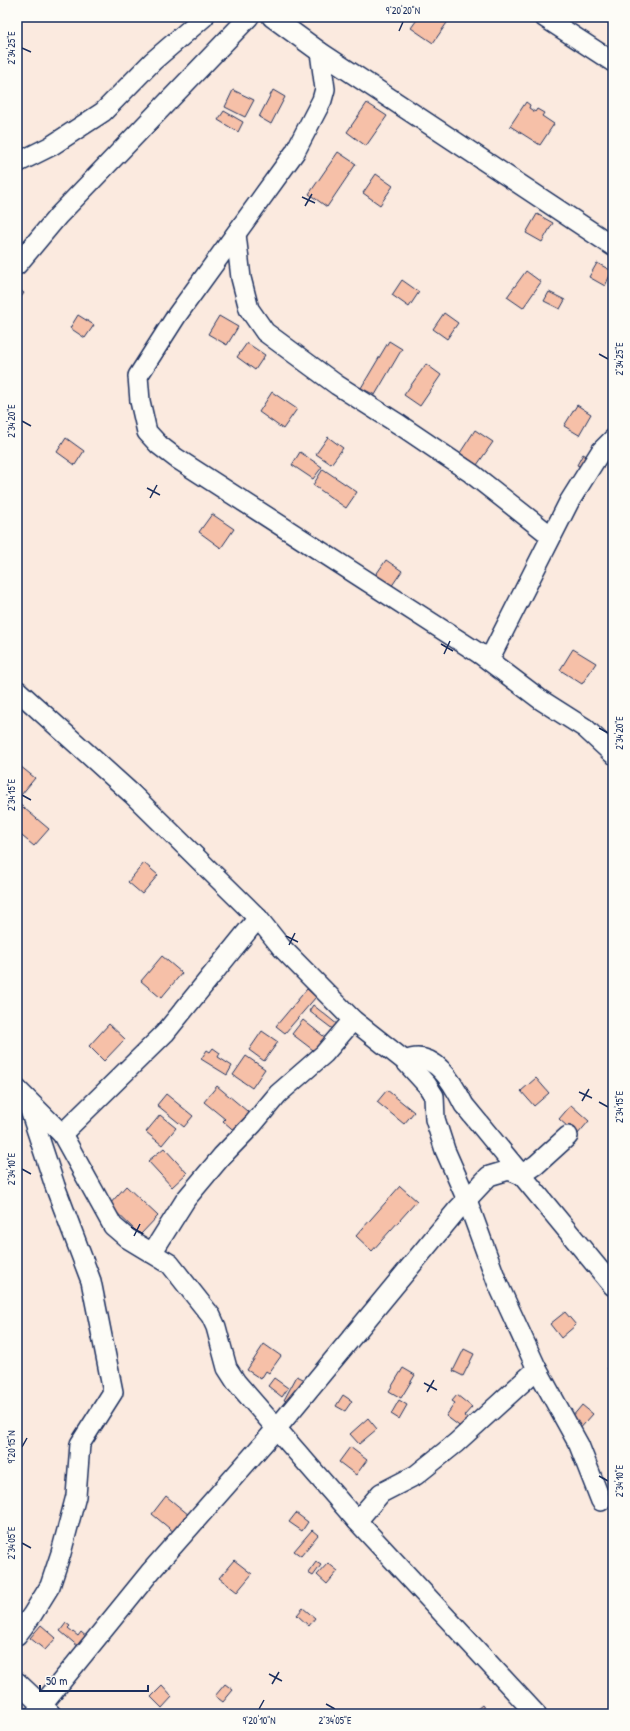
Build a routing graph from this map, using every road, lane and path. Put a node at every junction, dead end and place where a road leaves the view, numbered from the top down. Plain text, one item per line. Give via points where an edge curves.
1 (204, 17) edge
2 (249, 17) edge
3 (272, 17) edge
4 (544, 17) edge
5 (320, 52) junction
6 (613, 62) edge
7 (17, 163) edge
8 (236, 234) junction
9 (613, 246) edge
10 (17, 265) edge
11 (613, 439) edge
12 (551, 536) junction
13 (480, 654) junction
14 (17, 690) edge
15 (613, 754) edge
16 (258, 918) junction
17 (353, 1020) junction
18 (405, 1061) junction
19 (21, 1092) edge
20 (62, 1134) junction
21 (568, 1136) dead end
22 (521, 1175) junction
23 (467, 1200) junction
24 (152, 1253) junction
25 (613, 1286) edge
26 (537, 1369) junction
27 (277, 1428) junction
28 (601, 1501) dead end
29 (357, 1522) junction
30 (17, 1634) edge
31 (17, 1682) edge
32 (43, 1711) edge
33 (536, 1714) edge

1 - 7 street via 153,61 103,112 51,146
2 - 10 street via 58,216
3 - 5 street
4 - 6 street
5 - 8 street via 325,89 322,100 295,152
5 - 9 street
8 - 12 street via 241,278 248,309 265,332 337,385 470,473
8 - 13 street via 177,315 138,376 140,401 148,432 159,445 176,458
11 - 12 street via 568,502
12 - 13 street via 493,652 487,656
13 - 15 street via 541,700 584,728
14 - 16 street via 132,794
16 - 17 street via 282,948
16 - 20 street via 165,1033
17 - 18 street
17 - 24 street via 324,1054 278,1094 222,1156 186,1199
18 - 22 street via 421,1057 432,1061 454,1085 464,1105
18 - 23 street via 434,1096 436,1119 445,1150
19 - 20 street
19 - 30 street via 91,1281 113,1392 80,1444 76,1496 50,1586
20 - 24 street via 113,1226
21 - 22 street
22 - 23 street via 509,1170 489,1176
22 - 25 street
23 - 26 street via 497,1282
23 - 27 street
24 - 27 street via 170,1264 211,1316 227,1368 236,1382
26 - 28 street via 579,1445
26 - 29 street via 456,1443 416,1475 381,1494
27 - 29 street
27 - 32 street via 151,1571
29 - 33 street
31 - 32 street

